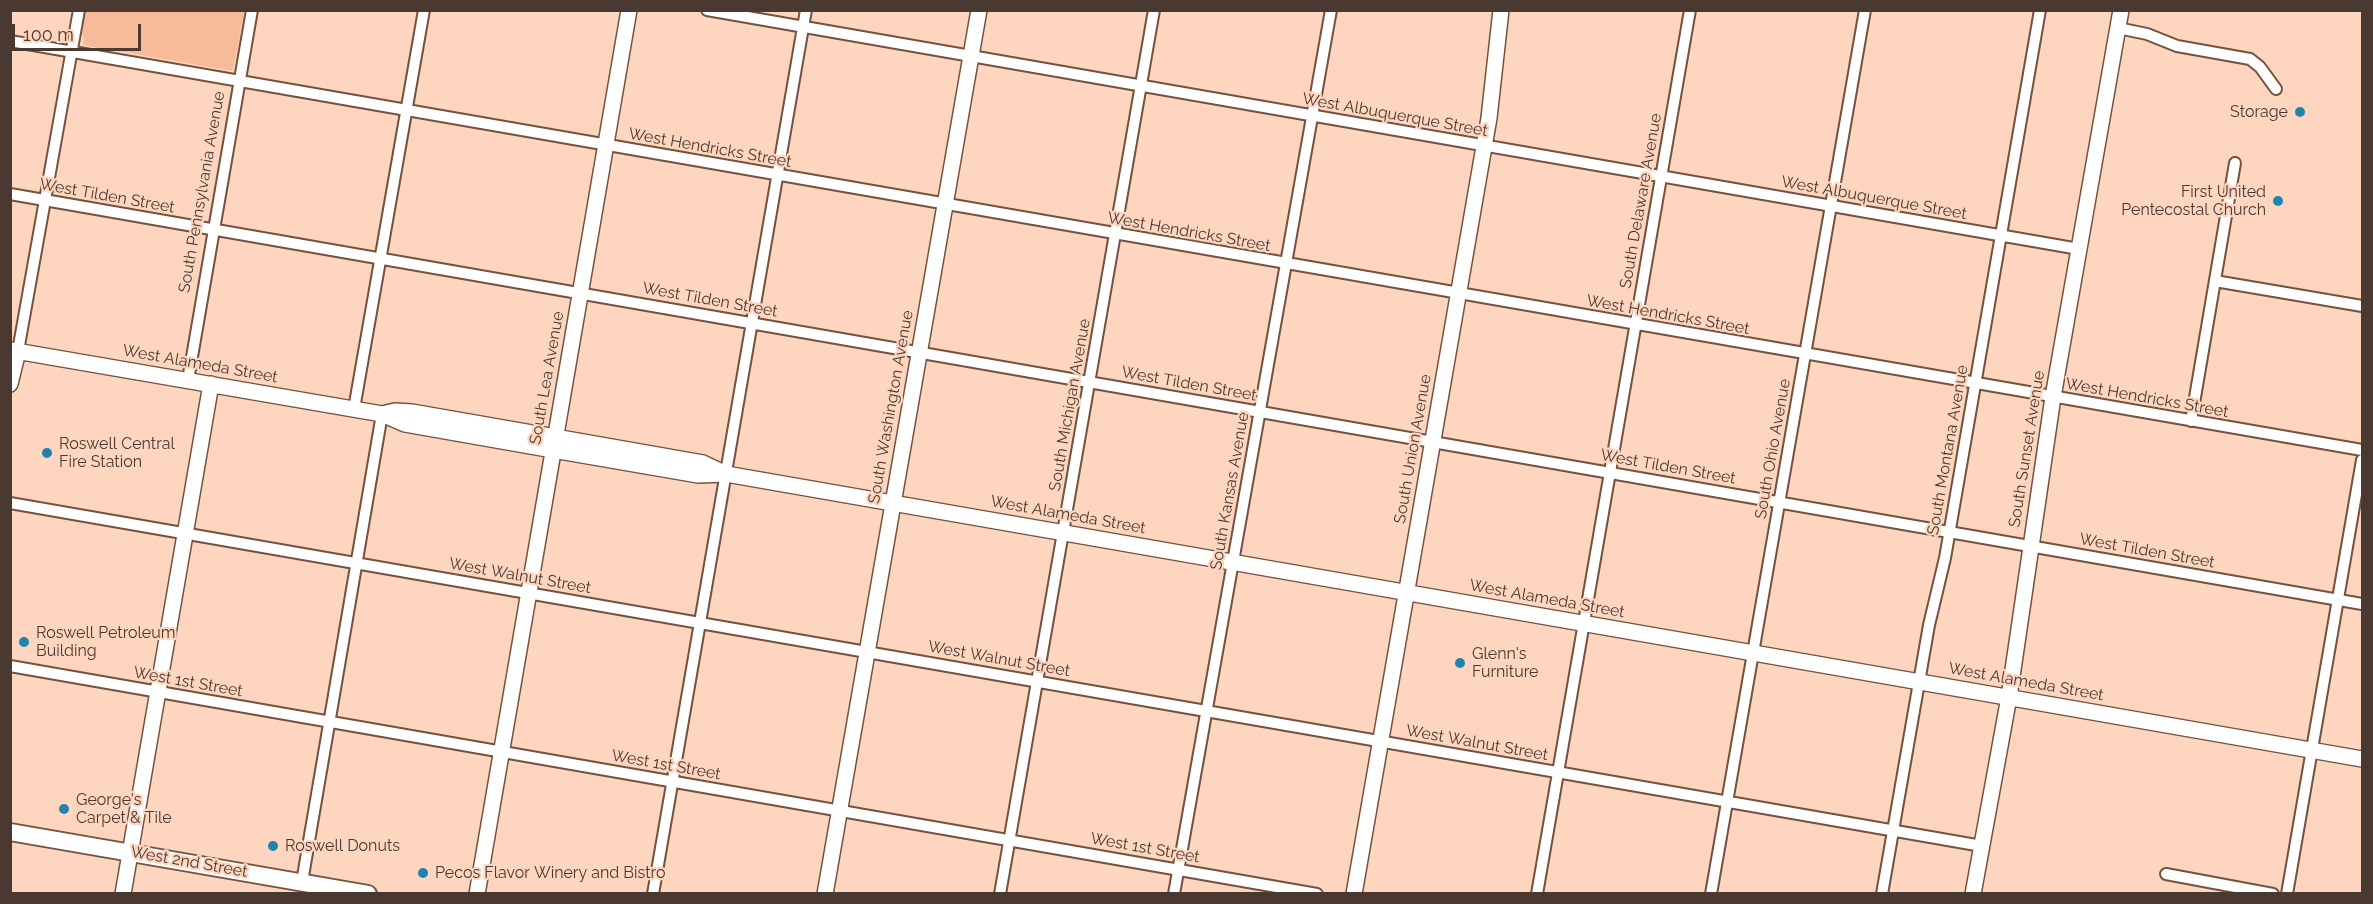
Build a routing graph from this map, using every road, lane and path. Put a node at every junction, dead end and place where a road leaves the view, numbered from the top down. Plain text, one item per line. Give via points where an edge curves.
1 (79, 10) edge
2 (252, 10) edge
3 (424, 10) edge
4 (629, 10) edge
5 (707, 10) edge
6 (806, 10) edge
7 (979, 10) edge
8 (1154, 10) edge
9 (1331, 10) edge
10 (1501, 10) edge
11 (1690, 10) edge
12 (1865, 10) edge
13 (2040, 10) edge
14 (2121, 10) edge
15 (803, 27) junction
16 (2118, 28) junction
17 (10, 41) edge
18 (72, 51) junction
19 (971, 56) junction
20 (239, 81) junction
21 (1141, 86) junction
22 (2276, 89) dead end
23 (407, 110) junction
24 (1311, 116) junction
25 (606, 145) junction
26 (1485, 147) junction
27 (2235, 163) dead end
28 (777, 175) junction
29 (1660, 177) junction
30 (10, 194) edge
31 (46, 201) junction
32 (945, 204) junction
33 (1831, 206) junction
34 (213, 230) junction
35 (1115, 234) junction
36 (2000, 236) junction
37 (2079, 249) junction
38 (381, 259) junction
39 (1285, 263) junction
40 (2215, 281) junction
41 (581, 293) junction
42 (1458, 294) junction
43 (2362, 306) edge
44 (752, 323) junction
45 (1635, 324) junction
46 (14, 350) edge
47 (919, 352) junction
48 (1804, 354) junction
49 (188, 380) junction
50 (1088, 381) junction
51 (1974, 383) junction
52 (10, 384) edge
53 (211, 384) junction
54 (2053, 397) junction
55 (354, 409) junction
56 (1259, 411) junction
57 (382, 414) junction
58 (2191, 421) junction
59 (1432, 441) junction
60 (554, 443) junction
61 (2362, 450) edge
62 (2362, 459) edge
63 (1609, 472) junction
64 (726, 474) junction
65 (1779, 502) junction
66 (10, 503) edge
67 (893, 503) junction
68 (1949, 532) junction
69 (185, 533) junction
70 (1063, 533) junction
71 (2031, 546) junction
72 (1233, 562) junction
73 (357, 563) junction
74 (1406, 592) junction
75 (528, 593) junction
76 (2339, 600) junction
77 (2362, 604) edge
78 (700, 623) junction
79 (1583, 623) junction
80 (867, 652) junction
81 (1753, 653) junction
82 (10, 666) edge
83 (1037, 681) junction
84 (1918, 682) junction
85 (158, 692) junction
86 (2009, 697) junction
87 (1206, 711) junction
88 (329, 722) junction
89 (1381, 741) junction
90 (2312, 750) junction
91 (501, 752) junction
92 (2362, 759) edge
93 (1557, 772) junction
94 (672, 781) junction
95 (1728, 801) junction
96 (840, 811) junction
97 (1893, 830) junction
98 (10, 832) edge
99 (1010, 840) junction
100 (1982, 846) junction
101 (130, 852) junction
102 (1178, 869) junction
103 (2166, 874) dead end
104 (301, 888) edge
105 (123, 894) edge
106 (368, 894) edge
107 (477, 894) edge
108 (653, 894) edge
109 (825, 894) edge
110 (1000, 894) edge
111 (1174, 894) edge
112 (1317, 894) edge
113 (1354, 894) edge
114 (1537, 894) edge
115 (1711, 894) edge
116 (1882, 894) edge
117 (1973, 894) edge
118 (2273, 894) edge
119 (2287, 894) edge

1 - 18 street
2 - 20 street, South Pennsylvania Avenue
3 - 23 street
4 - 25 street, South Lea Avenue
5 - 15 street, West Albuquerque Street
6 - 15 street
7 - 19 street, South Washington Avenue
8 - 21 street, South Michigan Avenue
9 - 24 street, South Kansas Avenue
10 - 26 street, South Union Avenue
11 - 29 street, South Delaware Avenue
12 - 33 street, South Ohio Avenue
13 - 36 street, South Montana Avenue
14 - 16 street, South Sunset Avenue
15 - 19 street, West Albuquerque Street
15 - 28 street
16 - 22 street via 2177,46 2250,59
16 - 37 street, South Sunset Avenue
17 - 18 street, West Hendricks Street
18 - 20 street, West Hendricks Street
18 - 31 street
19 - 21 street, West Albuquerque Street
19 - 32 street, South Washington Avenue
20 - 23 street, West Hendricks Street
20 - 34 street, South Pennsylvania Avenue
21 - 24 street, West Albuquerque Street
21 - 35 street, South Michigan Avenue
23 - 25 street, West Hendricks Street
23 - 38 street
24 - 26 street, West Albuquerque Street
24 - 39 street, South Kansas Avenue
25 - 28 street, West Hendricks Street
25 - 41 street, South Lea Avenue
26 - 29 street, West Albuquerque Street
26 - 42 street, South Union Avenue
27 - 40 street
28 - 32 street, West Hendricks Street
28 - 44 street
29 - 33 street, West Albuquerque Street
29 - 45 street, South Delaware Avenue
30 - 31 street, West Tilden Street
31 - 34 street, West Tilden Street
31 - 46 street
32 - 35 street, West Hendricks Street
32 - 47 street, South Washington Avenue
33 - 36 street, West Albuquerque Street
33 - 48 street, South Ohio Avenue
34 - 38 street, West Tilden Street
34 - 49 street, South Pennsylvania Avenue
35 - 39 street, West Hendricks Street
35 - 50 street, South Michigan Avenue
36 - 37 street, West Albuquerque Street
36 - 51 street, South Montana Avenue
37 - 54 street, South Sunset Avenue
38 - 41 street, West Tilden Street
38 - 55 street
39 - 42 street, West Hendricks Street
39 - 56 street, South Kansas Avenue
40 - 43 street
40 - 58 street
41 - 44 street, West Tilden Street
41 - 60 street, South Lea Avenue
42 - 45 street, West Hendricks Street
42 - 59 street, South Union Avenue
44 - 47 street, West Tilden Street
44 - 64 street
45 - 48 street, West Hendricks Street
45 - 63 street, South Delaware Avenue
46 - 49 street, West Alameda Street
46 - 52 street
47 - 50 street, West Tilden Street
47 - 67 street, South Washington Avenue
48 - 51 street, West Hendricks Street
48 - 65 street, South Ohio Avenue
49 - 53 street, West Alameda Street
50 - 56 street, West Tilden Street
50 - 70 street, South Michigan Avenue
51 - 54 street, West Hendricks Street
51 - 68 street, South Montana Avenue
53 - 55 street, West Alameda Street
53 - 69 street
54 - 58 street, West Hendricks Street
54 - 71 street, South Sunset Avenue
55 - 57 street, West Alameda Street
56 - 59 street, West Tilden Street
56 - 72 street, South Kansas Avenue
57 - 60 street, West Alameda Street via 412,412
57 - 73 street
58 - 61 street, West Hendricks Street
59 - 63 street, West Tilden Street
59 - 74 street, South Union Avenue
60 - 64 street, West Alameda Street via 703,463
60 - 75 street, South Lea Avenue
62 - 76 street
63 - 65 street, West Tilden Street
63 - 79 street, South Delaware Avenue
64 - 67 street, West Alameda Street
64 - 78 street
65 - 68 street, West Tilden Street
65 - 81 street, South Ohio Avenue
66 - 69 street, West Walnut Street
67 - 70 street, West Alameda Street
67 - 80 street, South Washington Avenue
68 - 71 street, West Tilden Street
68 - 84 street, South Montana Avenue
69 - 73 street, West Walnut Street
69 - 85 street
70 - 72 street, West Alameda Street
70 - 83 street, South Michigan Avenue
71 - 76 street, West Tilden Street
71 - 86 street, South Sunset Avenue
72 - 74 street, West Alameda Street
72 - 87 street, South Kansas Avenue
73 - 75 street, West Walnut Street
73 - 88 street
74 - 79 street, West Alameda Street
74 - 89 street, South Union Avenue
75 - 78 street, West Walnut Street
75 - 91 street, South Lea Avenue
76 - 77 street, West Tilden Street
76 - 90 street
78 - 80 street, West Walnut Street
78 - 94 street
79 - 81 street, West Alameda Street
79 - 93 street, South Delaware Avenue
80 - 83 street, West Walnut Street
80 - 96 street, South Washington Avenue
81 - 84 street, West Alameda Street
81 - 95 street, South Ohio Avenue
82 - 85 street, West 1st Street
83 - 87 street, West Walnut Street
83 - 99 street, South Michigan Avenue
84 - 86 street, West Alameda Street
84 - 97 street, South Montana Avenue
85 - 88 street, West 1st Street
85 - 101 street
86 - 90 street, West Alameda Street
86 - 100 street, South Sunset Avenue
87 - 89 street, West Walnut Street
87 - 102 street, South Kansas Avenue
88 - 91 street, West 1st Street
88 - 104 street
89 - 93 street, West Walnut Street
89 - 113 street, South Union Avenue
90 - 92 street, West Alameda Street
90 - 119 street
91 - 94 street, West 1st Street
91 - 107 street, South Lea Avenue
93 - 95 street, West Walnut Street
93 - 114 street, South Delaware Avenue
94 - 96 street, West 1st Street
94 - 108 street
95 - 97 street, West Walnut Street
95 - 115 street, South Ohio Avenue
96 - 99 street, West 1st Street
96 - 109 street, South Washington Avenue
97 - 100 street, West Walnut Street
97 - 116 street, South Montana Avenue
98 - 101 main road, West 2nd Street
99 - 102 street, West 1st Street
99 - 110 street, South Michigan Avenue
100 - 117 street, South Sunset Avenue
101 - 104 main road, West 2nd Street
101 - 105 street
102 - 111 street, South Kansas Avenue
102 - 112 street, West 1st Street
103 - 118 street
104 - 106 main road, West 2nd Street

